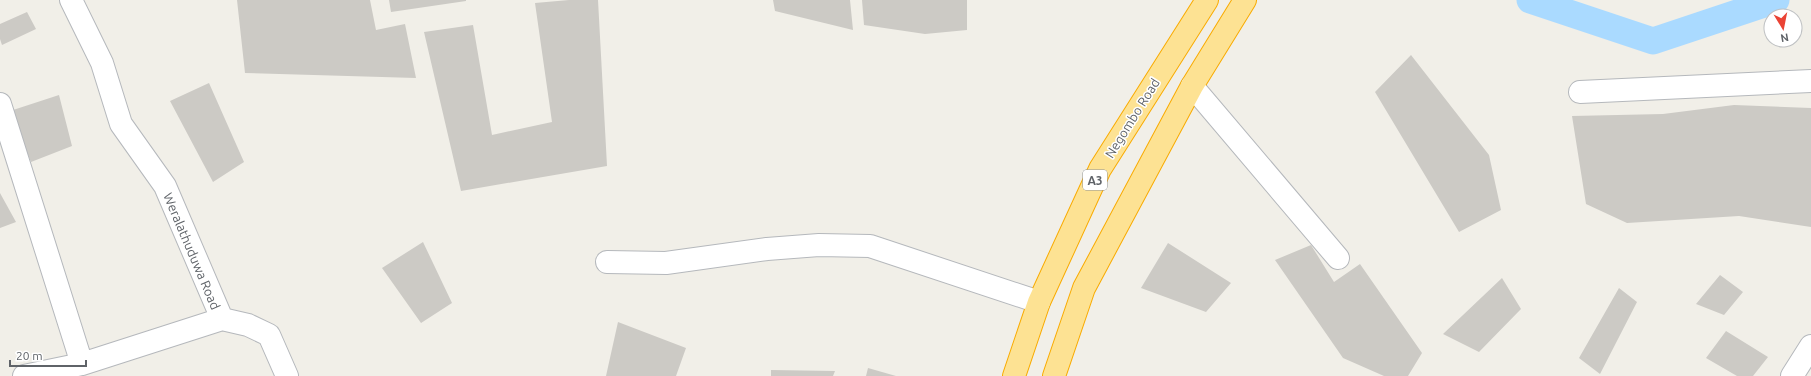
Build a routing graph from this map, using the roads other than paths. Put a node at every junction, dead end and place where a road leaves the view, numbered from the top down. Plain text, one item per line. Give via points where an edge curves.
1 (71, 0) edge
2 (1207, 0) edge
3 (1245, 0) edge
4 (1811, 81) edge
5 (1192, 86) junction
6 (1580, 92) dead end
7 (0, 104) edge
8 (1338, 258) dead end
9 (607, 262) dead end
10 (1039, 302) junction
11 (222, 320) junction
12 (1811, 346) edge
13 (82, 364) junction
14 (24, 376) edge
15 (286, 376) edge
16 (1014, 376) edge
17 (1054, 376) edge
18 (1792, 376) edge

1 - 11 street, Weralathuduwa Road via 102,63 121,124 165,186
2 - 10 highway, Negombo Road / A3 via 1100,169
3 - 5 highway
4 - 6 street
5 - 8 street
5 - 17 highway via 1084,288
7 - 13 street
9 - 10 street via 666,262 819,245 870,246
10 - 16 highway, Negombo Road / A3
11 - 13 street, Weralathuduwa Road
11 - 15 street via 248,325 269,335
12 - 18 street
13 - 14 street, Weralathuduwa Road

